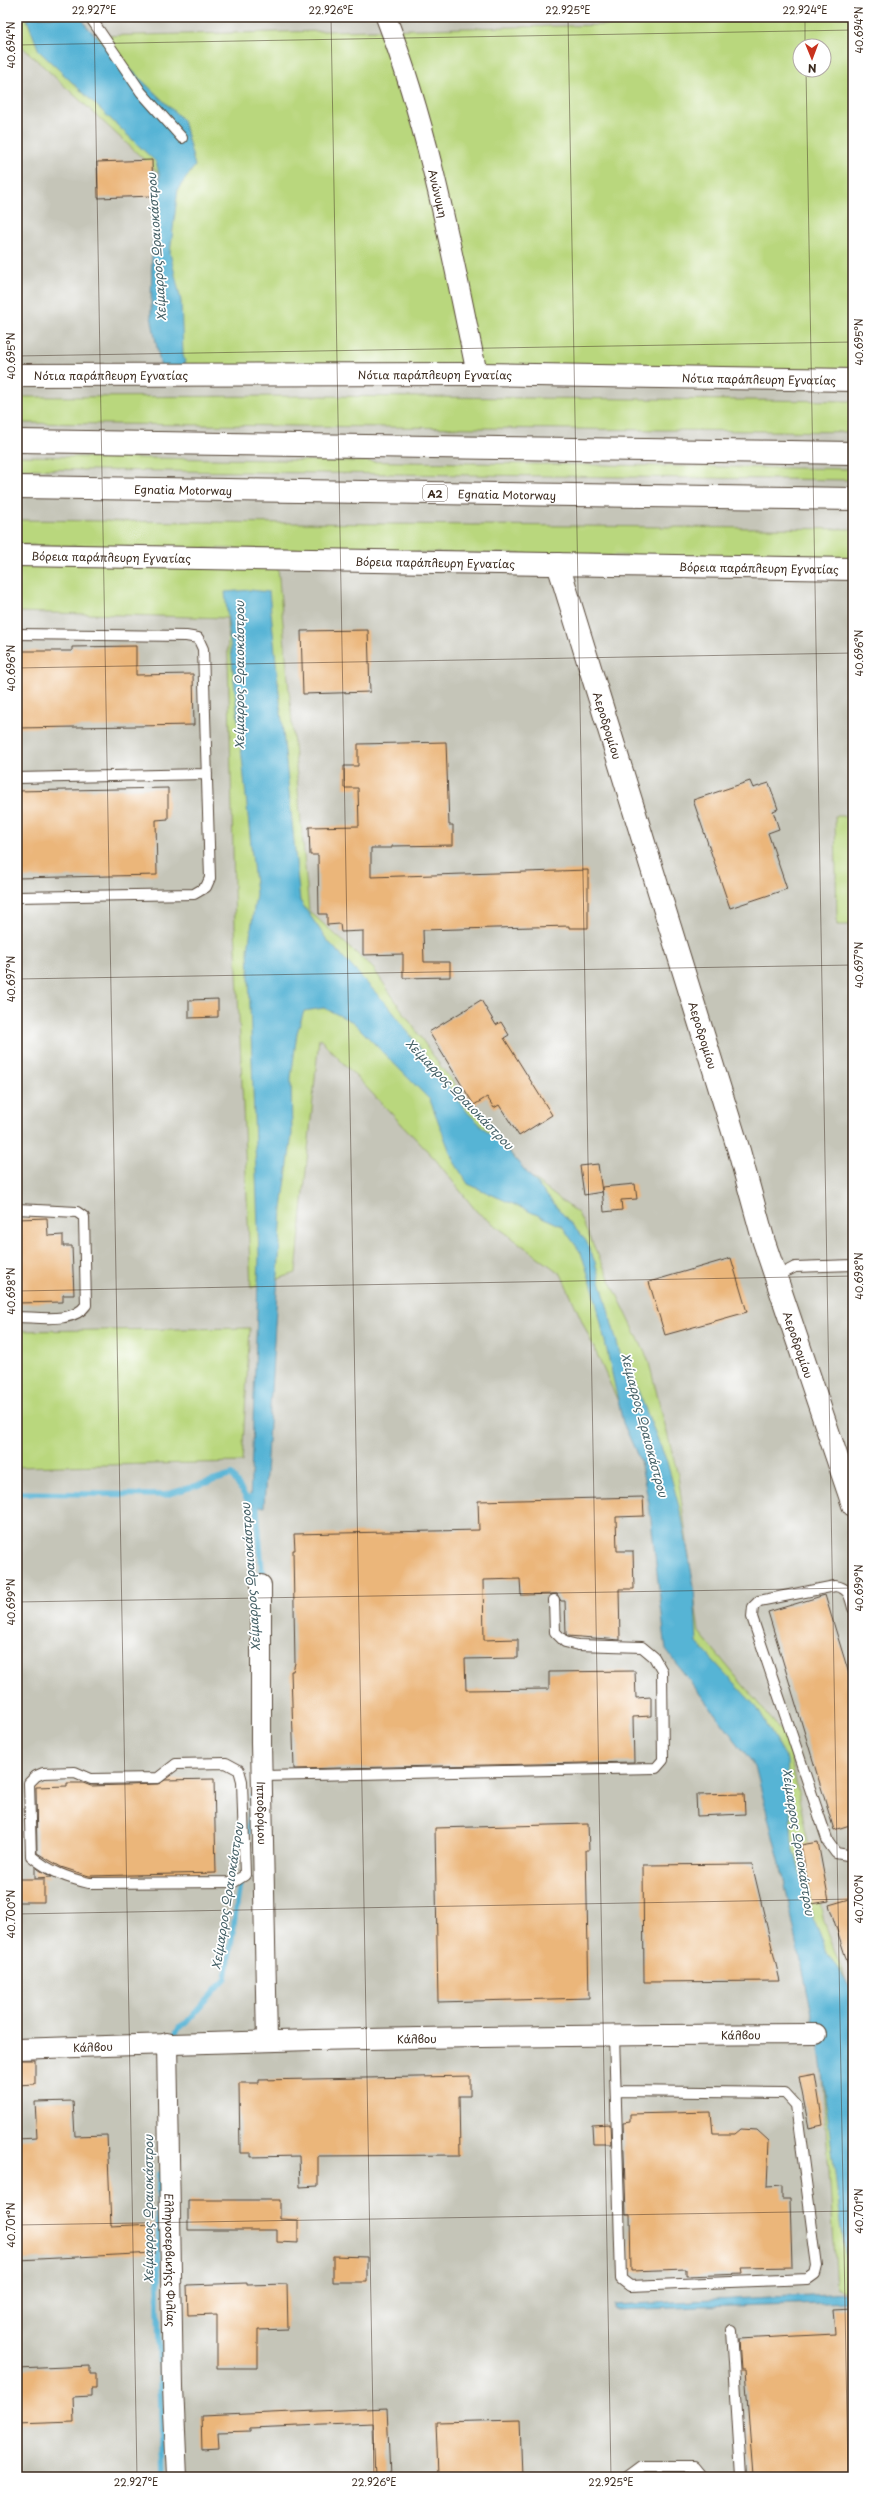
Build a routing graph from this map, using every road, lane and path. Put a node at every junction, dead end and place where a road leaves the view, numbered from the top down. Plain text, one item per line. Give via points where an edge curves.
1 (90, 17) edge
2 (386, 17) edge
3 (182, 138) dead end
4 (477, 374) junction
5 (17, 375) edge
6 (853, 380) edge
7 (17, 441) edge
8 (853, 453) edge
9 (17, 487) edge
10 (853, 499) edge
11 (17, 554) edge
12 (558, 564) junction
13 (853, 570) edge
14 (17, 634) edge
15 (207, 774) junction
16 (17, 778) edge
17 (17, 897) edge
18 (17, 1209) edge
19 (853, 1265) edge
20 (776, 1276) junction
21 (17, 1317) edge
22 (853, 1505) edge
23 (261, 1585) dead end
24 (554, 1600) dead end
25 (853, 1608) edge
26 (262, 1776) junction
27 (853, 1856) edge
28 (264, 1874) junction
29 (245, 1875) junction
30 (816, 2034) dead end
31 (614, 2035) junction
32 (267, 2041) junction
33 (167, 2044) junction
34 (17, 2049) edge
35 (617, 2091) junction
36 (732, 2330) dead end
37 (177, 2477) edge
38 (627, 2477) edge
39 (704, 2477) edge
40 (741, 2477) edge

1 - 3 lane via 141,92
2 - 4 street, Ανώνυμη via 419,114 451,245
4 - 5 main road, Νότια παράπλευρη Εγνατίας
4 - 6 main road, Νότια παράπλευρη Εγνατίας
7 - 8 main road
9 - 10 main road, Egnatia Motorway / Α2
11 - 12 main road, Βόρεια παράπλευρη Εγνατίας
12 - 13 main road, Βόρεια παράπλευρη Εγνατίας
12 - 20 main road, Αεροδρομίου
14 - 15 lane via 198,638 203,649
15 - 16 lane
15 - 17 lane via 210,878 206,887 194,894
18 - 21 lane via 77,1212 84,1217 86,1305 81,1312 72,1316
19 - 20 lane via 795,1266
20 - 22 main road, Αεροδρομίου
23 - 26 street, Ιπποδρόμου
24 - 26 lane via 555,1632 565,1642 578,1645 642,1647 654,1657 662,1671 663,1760 656,1768
25 - 27 lane via 849,1593 835,1586 760,1601 753,1607 752,1617 828,1842 836,1853
26 - 28 street, Ιπποδρόμου
28 - 29 lane
28 - 32 street, Ιπποδρόμου
29 - 29 lane via 242,1781 238,1770 226,1763 176,1764 158,1778 91,1779 75,1772 43,1773 29,1783 31,1856 67,1878 89,1883 234,1882
30 - 31 street, Κάλβου
31 - 32 street, Κάλβου
31 - 35 lane
32 - 33 street, Κάλβου
33 - 34 street, Κάλβου
33 - 37 street, Ελληνοσερβικήςς Φιλίας via 172,2379
35 - 35 lane via 620,2279 624,2284 630,2286 808,2279 815,2274 817,2266 796,2105 791,2098 785,2093
36 - 40 lane
38 - 39 lane via 642,2466 695,2466

